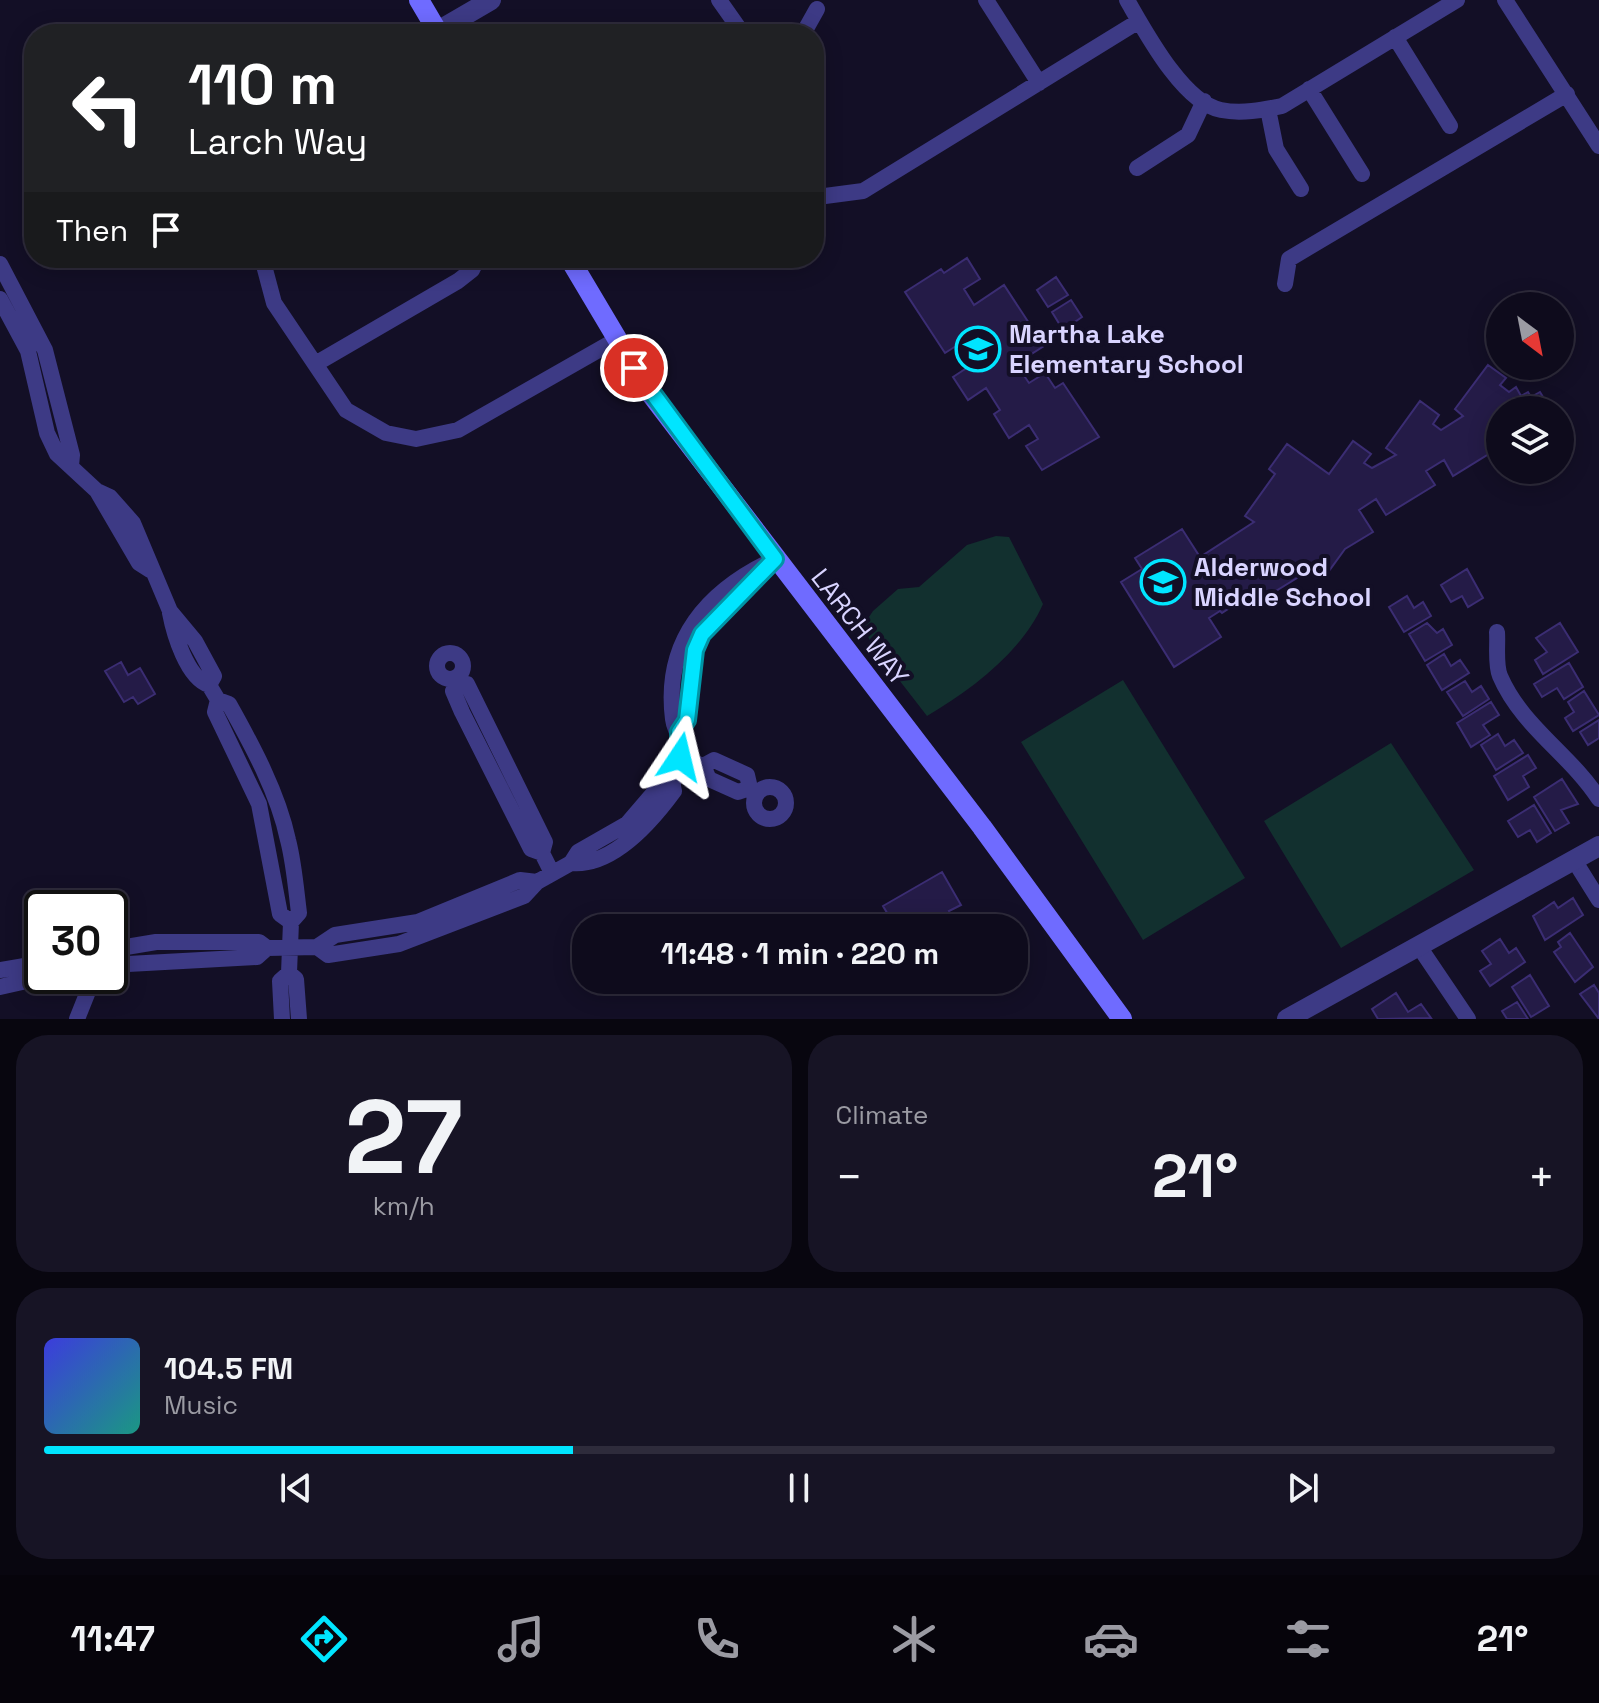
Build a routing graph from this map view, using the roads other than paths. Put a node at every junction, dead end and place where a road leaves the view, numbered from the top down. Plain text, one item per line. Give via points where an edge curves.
1 (419, 0) edge
2 (491, 0) edge
3 (719, 0) edge
4 (986, 0) edge
5 (1127, 0) edge
6 (1457, 0) edge
7 (1505, 0) edge
8 (817, 9) dead end
9 (1139, 21) junction
10 (434, 24) edge
11 (453, 24) edge
12 (736, 24) edge
13 (809, 24) edge
14 (1395, 37) junction
15 (1039, 83) junction
16 (1309, 89) junction
17 (1567, 94) junction
18 (1204, 101) junction
19 (1268, 109) junction
20 (1450, 126) dead end
21 (1599, 146) edge
22 (1137, 168) dead end
23 (1362, 174) dead end
24 (1301, 189) dead end
25 (825, 196) dead end
26 (0, 264) edge
27 (265, 268) edge
28 (473, 268) edge
29 (575, 268) edge
30 (1285, 284) dead end
31 (0, 299) edge
32 (616, 340) junction
33 (317, 363) junction
34 (71, 466) junction
35 (775, 559) junction
36 (1497, 632) dead end
37 (457, 680) dead end
38 (680, 757) junction
39 (753, 791) dead end
40 (1599, 799) edge
41 (1599, 846) edge
42 (1574, 860) junction
43 (552, 873) junction
44 (1599, 900) edge
45 (1418, 945) junction
46 (290, 949) junction
47 (128, 964) edge
48 (24, 966) edge
49 (0, 970) edge
50 (289, 973) junction
51 (24, 982) edge
52 (0, 987) edge
53 (87, 994) edge
54 (77, 1019) edge
55 (282, 1019) edge
56 (299, 1019) edge
57 (1122, 1019) edge
58 (1287, 1019) edge
59 (1468, 1019) edge

1 - 10 main road
2 - 11 street
3 - 12 street
4 - 15 street
5 - 9 street
6 - 14 street
7 - 17 street
8 - 13 street
9 - 15 street
9 - 18 street via 1176,75
14 - 16 street
14 - 20 street
15 - 25 street via 863,191
16 - 19 street
16 - 23 street
17 - 21 street
17 - 30 street via 1289,259
18 - 19 street via 1219,110
18 - 22 street via 1188,135
19 - 24 street via 1276,149
26 - 34 street via 45,350
27 - 33 street via 274,303
28 - 33 street
29 - 32 main road, LARCH WAY
31 - 34 street via 28,351 47,433 57,454
32 - 33 street via 458,430 416,439 386,433 346,410
32 - 35 main road, LARCH WAY
34 - 46 street via 133,523 170,611 173,632 195,675 218,700 215,712 259,804 280,914 291,922
35 - 38 street via 702,634 695,650 687,720 679,732
35 - 57 main road, LARCH WAY
36 - 40 street via 1499,674 1520,709 1581,771
37 - 43 street via 467,684 523,797 545,842 542,853
38 - 39 street via 703,766 709,779 738,792
38 - 43 street via 671,783 657,789 627,824
41 - 42 street
42 - 44 street
42 - 45 street
43 - 46 street via 537,882 520,880 440,916 387,930 335,935 317,947
45 - 58 street
45 - 59 street
46 - 47 street via 267,948 257,957
46 - 50 street
48 - 49 street
50 - 55 street via 280,981
50 - 56 street via 296,979
51 - 52 street
53 - 54 street

